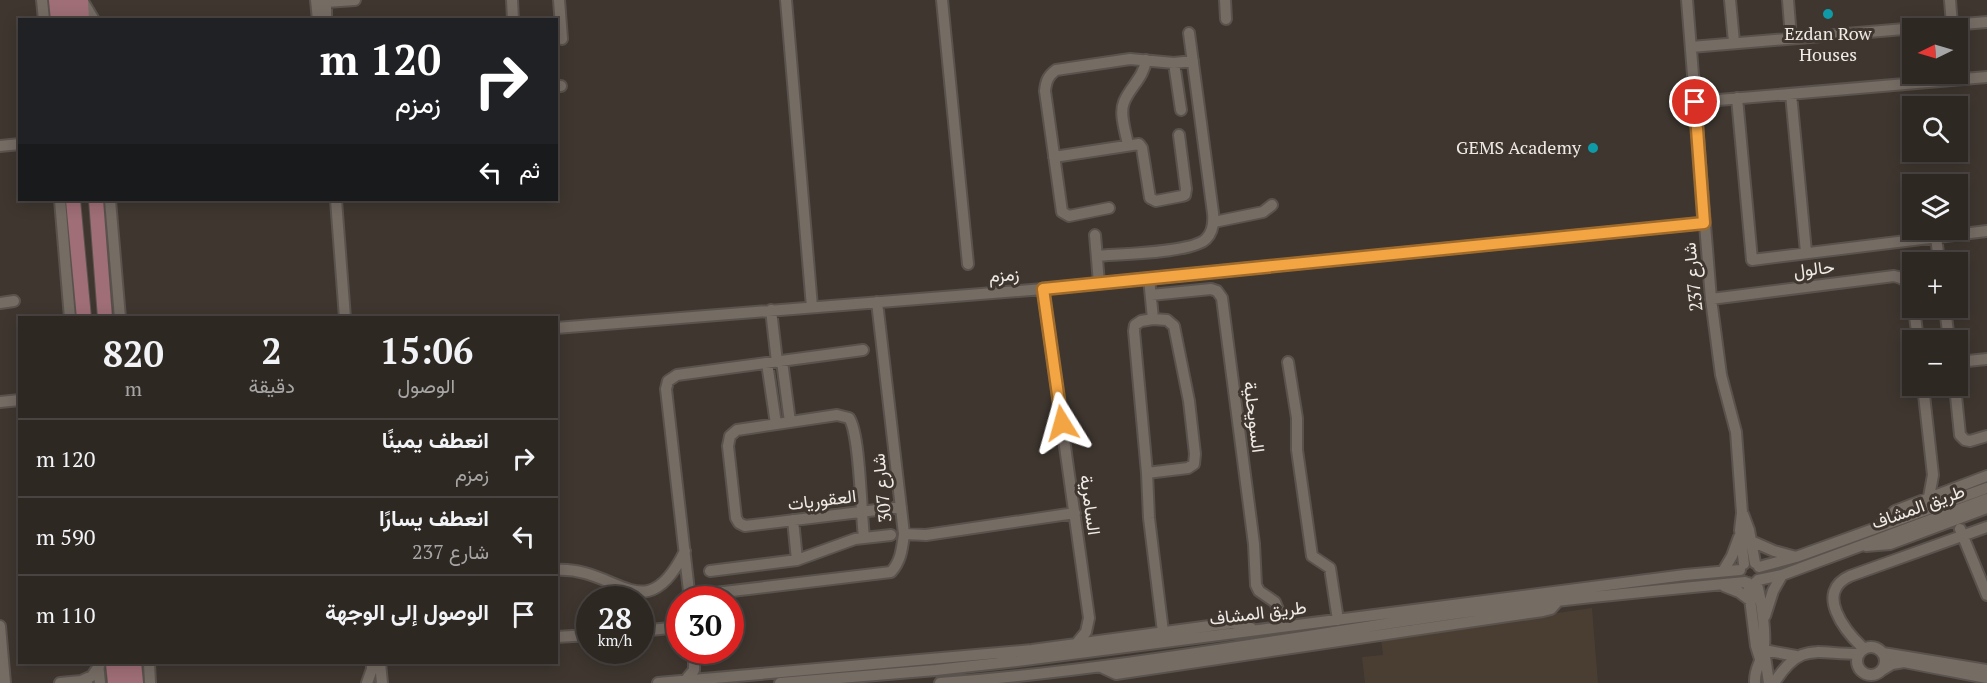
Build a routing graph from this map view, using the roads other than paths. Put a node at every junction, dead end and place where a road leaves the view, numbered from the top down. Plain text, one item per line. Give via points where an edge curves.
1 (42, 0) edge
2 (56, 0) edge
3 (70, 0) edge
4 (81, 0) edge
5 (356, 0) edge
6 (512, 0) edge
7 (559, 0) edge
8 (786, 0) edge
9 (942, 0) edge
10 (1225, 0) edge
11 (1687, 0) edge
12 (1731, 0) edge
13 (1788, 0) edge
14 (1950, 0) edge
15 (323, 1) edge
16 (44, 18) edge
17 (58, 18) edge
18 (71, 18) edge
19 (82, 18) edge
20 (93, 18) edge
21 (319, 18) edge
22 (326, 18) edge
23 (513, 18) edge
24 (1951, 18) edge
25 (1226, 19) dead end
26 (1987, 22) edge
27 (1968, 24) edge
28 (1902, 29) edge
29 (1189, 33) dead end
30 (1791, 38) junction
31 (562, 39) dead end
32 (1734, 42) junction
33 (1691, 47) junction
34 (1146, 60) junction
35 (1193, 61) junction
36 (1174, 63) junction
37 (1987, 77) edge
38 (1791, 94) junction
39 (1737, 98) junction
40 (1695, 102) junction
41 (1181, 110) dead end
42 (1179, 135) dead end
43 (18, 144) edge
44 (1128, 145) junction
45 (0, 146) edge
46 (1054, 157) junction
47 (60, 201) edge
48 (73, 201) edge
49 (96, 201) edge
50 (110, 201) edge
51 (336, 201) edge
52 (1272, 205) dead end
53 (1109, 208) dead end
54 (1214, 222) junction
55 (1704, 223) junction
56 (1987, 231) edge
57 (1968, 233) edge
58 (1095, 235) dead end
59 (1904, 240) edge
60 (1806, 252) junction
61 (1097, 256) junction
62 (968, 264) dead end
63 (1149, 278) junction
64 (1902, 279) edge
65 (1099, 283) junction
66 (1043, 289) junction
67 (1151, 295) junction
68 (1711, 299) junction
69 (15, 301) dead end
70 (877, 302) junction
71 (0, 303) edge
72 (812, 307) junction
73 (771, 310) junction
74 (70, 316) edge
75 (84, 316) edge
76 (105, 316) edge
77 (120, 316) edge
78 (345, 316) edge
79 (1153, 319) junction
80 (558, 328) edge
81 (863, 350) dead end
82 (1987, 359) edge
83 (1968, 361) edge
84 (776, 362) junction
85 (1288, 362) dead end
86 (1924, 396) edge
87 (1956, 396) edge
88 (18, 400) edge
89 (0, 402) edge
90 (790, 422) junction
91 (776, 424) junction
92 (1987, 436) edge
93 (1147, 473) junction
94 (1933, 475) junction
95 (1987, 476) edge
96 (1987, 488) edge
97 (1953, 489) junction
98 (1929, 497) junction
99 (1987, 499) edge
100 (901, 507) junction
101 (1987, 508) edge
102 (861, 512) junction
103 (1075, 513) junction
104 (1742, 513) junction
105 (1962, 517) junction
106 (793, 520) junction
107 (1945, 524) junction
108 (1987, 527) edge
109 (1878, 529) junction
110 (1740, 531) junction
111 (904, 534) junction
112 (891, 535) dead end
113 (1962, 536) junction
114 (864, 537) junction
115 (1751, 542) junction
116 (1860, 546) junction
117 (686, 551) junction
118 (1796, 557) junction
119 (797, 560) junction
120 (1749, 566) junction
121 (558, 570) edge
122 (1723, 571) junction
123 (710, 572) dead end
124 (1782, 575) junction
125 (1752, 582) junction
126 (1718, 585) junction
127 (620, 586) edge
128 (689, 586) edge
129 (654, 590) edge
130 (744, 591) edge
131 (1987, 595) edge
132 (1751, 601) junction
133 (1277, 608) junction
134 (1089, 618) junction
135 (1338, 620) junction
136 (1284, 625) junction
137 (1763, 625) junction
138 (0, 626) edge
139 (1268, 628) junction
140 (1253, 629) junction
141 (1162, 632) junction
142 (576, 636) edge
143 (558, 637) edge
144 (1102, 640) junction
145 (1077, 643) junction
146 (1861, 651) junction
147 (1882, 652) junction
148 (1762, 655) junction
149 (1796, 656) junction
150 (918, 659) junction
151 (99, 664) edge
152 (113, 664) edge
153 (123, 664) edge
154 (134, 664) edge
155 (149, 664) edge
156 (695, 664) edge
157 (375, 665) edge
158 (695, 667) junction
159 (936, 670) junction
160 (1987, 670) edge
161 (1049, 673) junction
162 (1875, 676) edge
163 (1987, 678) edge
164 (711, 679) junction
165 (1022, 680) edge
166 (685, 681) junction
167 (84, 682) edge
168 (980, 682) edge
169 (5, 683) edge
170 (60, 683) edge
171 (100, 683) edge
172 (115, 683) edge
173 (125, 683) edge
174 (136, 683) edge
175 (150, 683) edge
176 (368, 683) edge
177 (382, 683) edge
178 (658, 683) edge
179 (780, 683) edge
180 (940, 683) edge
181 (1039, 683) edge
182 (1755, 683) edge
183 (1769, 683) edge
184 (1774, 683) edge

1 - 16 street
2 - 17 main road
3 - 18 main road
4 - 19 main road
4 - 20 street
5 - 15 street
6 - 23 street
7 - 31 street
8 - 72 street
9 - 62 street
10 - 25 street
11 - 33 street, شارع 237
12 - 32 street
13 - 30 street
14 - 24 street
15 - 21 street
15 - 22 street
26 - 27 street
28 - 30 street
29 - 35 street
30 - 32 street
32 - 33 street
33 - 40 street, شارع 237
34 - 36 street
34 - 44 street via 1123,106
34 - 46 street via 1056,70 1049,75 1045,91
35 - 36 street
35 - 54 street
36 - 41 street
37 - 38 street
38 - 39 street
38 - 60 street
39 - 40 street
39 - 60 street via 1752,260
40 - 55 street, شارع 237
42 - 44 street via 1186,189 1182,196 1151,199 1142,146
43 - 45 street
44 - 46 street
46 - 53 street via 1062,212 1069,216
47 - 74 street
48 - 75 main road
49 - 76 main road
50 - 77 street
51 - 78 street
52 - 54 street via 1263,212
54 - 61 street via 1206,238 1191,247
55 - 63 street, زمزم
55 - 68 street, شارع 237
56 - 57 street
58 - 61 street
59 - 60 street
61 - 65 street
63 - 65 street, زمزم
63 - 67 street
64 - 68 street, حالول via 1894,276
65 - 66 street, زمزم
66 - 70 street, زمزم
66 - 103 street, السامرية
67 - 79 street
67 - 133 street, السويحلية via 1212,289 1222,298 1256,582 1259,591 1273,600
68 - 104 street, شارع 237 via 1721,375 1736,432
69 - 71 street
70 - 72 street, زمزم
70 - 100 street, شارع 307
72 - 73 street, زمزم
73 - 80 street, زمزم
73 - 84 street
79 - 93 street via 1141,321 1134,331
79 - 93 street via 1167,320 1174,326 1195,454 1194,464 1188,468
81 - 84 street
82 - 83 street
84 - 90 street
84 - 91 street
84 - 117 street via 669,379 666,389
85 - 135 street via 1312,556 1330,568
86 - 94 street
87 - 92 street via 1962,438 1970,441
88 - 89 street
90 - 91 street
90 - 102 street via 837,415 849,418 855,432
91 - 106 street, العقوريات via 737,430 728,441 736,518 748,525
93 - 141 street
94 - 97 street
94 - 98 street
95 - 97 street, طريق المشاف
96 - 109 street, طريق المشاف
97 - 98 street, طريق المشاف
98 - 109 street, طريق المشاف via 1895,511
99 - 116 street, طريق المشاف
100 - 102 street, العقوريات
100 - 111 street, شارع 307
101 - 105 street, طريق المشاف
102 - 106 street, العقوريات
102 - 114 street
103 - 111 street, شارع 307 via 926,535
103 - 134 street, السامرية
104 - 110 street, شارع 237
104 - 115 street, شارع 237
105 - 107 street, طريق المشاف
105 - 113 street
106 - 119 street
107 - 113 street
107 - 116 street, طريق المشاف via 1890,544
108 - 113 street
109 - 118 street, طريق المشاف
110 - 120 street, شارع 237
110 - 122 street
111 - 130 street via 900,557 891,572
112 - 114 street
113 - 131 street
113 - 146 street via 1850,576 1838,584 1834,604
114 - 119 street
115 - 118 street
115 - 120 street, شارع 237
116 - 124 street, طريق المشاف
117 - 128 street
117 - 129 street via 675,570
118 - 120 street, طريق المشاف
119 - 123 street
120 - 122 street, طريق المشاف
120 - 125 street via 1761,573
120 - 125 street via 1740,577
121 - 127 street via 585,572
122 - 135 street, طريق المشاف
124 - 125 street, طريق المشاف
124 - 137 street
125 - 126 street, طريق المشاف
125 - 132 street
125 - 137 street via 1760,597
126 - 132 street
126 - 161 street, طريق المشاف via 1425,618
132 - 148 street via 1757,650
133 - 136 street, السويحلية
133 - 139 street
134 - 144 street, السامرية
134 - 145 street via 1086,632
135 - 136 street, طريق المشاف
136 - 139 street, طريق المشاف
137 - 148 street
138 - 169 street
139 - 140 street, طريق المشاف
140 - 141 street via 1232,623
140 - 159 street, طريق المشاف
141 - 144 street
142 - 143 street
144 - 145 street
145 - 150 street
146 - 147 street via 1874,646
146 - 149 street
146 - 162 street via 1856,661 1859,668
147 - 160 street
147 - 162 street via 1885,663
148 - 149 street
148 - 182 street via 1754,673
148 - 183 street
149 - 184 street
150 - 159 street
150 - 164 street
151 - 167 street
151 - 171 street
152 - 172 main road
153 - 173 main road
154 - 174 main road
155 - 175 street
156 - 158 street
157 - 176 street
157 - 177 street
158 - 164 street
158 - 166 street
159 - 179 street, طريق المشاف
161 - 165 street, طريق المشاف
161 - 181 street
162 - 163 street via 1892,664 1904,662
164 - 166 street
165 - 168 street, طريق المشاف
166 - 178 street
167 - 170 street
168 - 180 street, طريق المشاف

